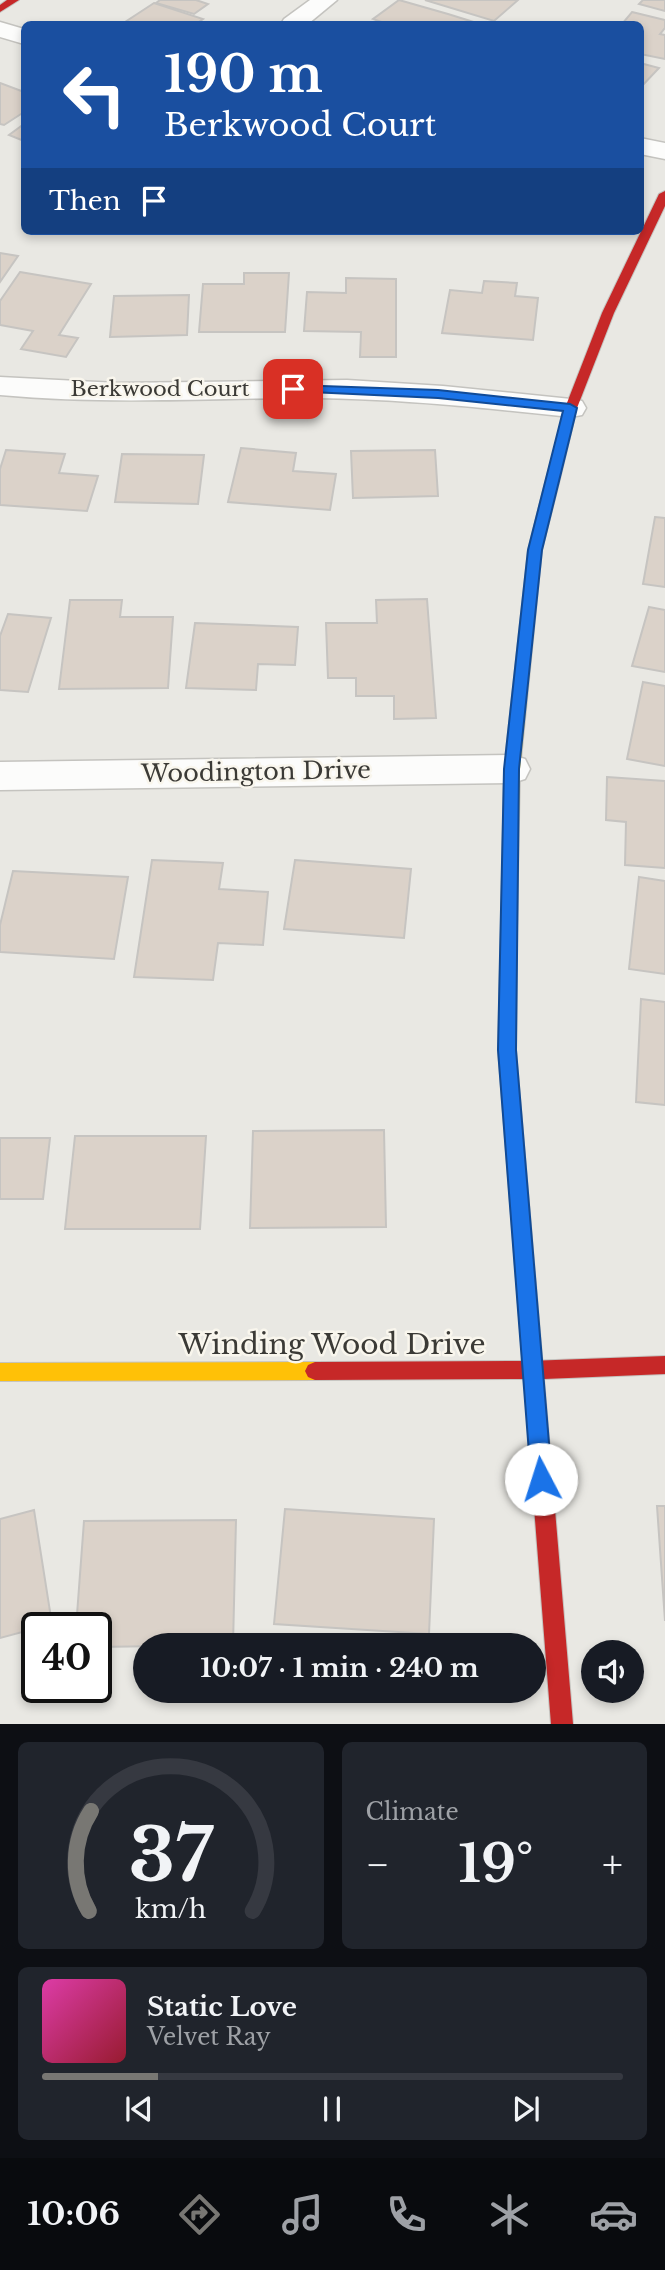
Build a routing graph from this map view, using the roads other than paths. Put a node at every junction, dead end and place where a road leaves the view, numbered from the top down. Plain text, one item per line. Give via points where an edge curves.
1 (15, 0) edge
2 (326, 0) edge
3 (0, 9) edge
4 (297, 21) edge
5 (0, 29) edge
6 (21, 36) edge
7 (644, 147) edge
8 (665, 151) edge
9 (665, 194) edge
10 (0, 386) edge
11 (570, 408) junction
12 (512, 769) junction
13 (0, 776) edge
14 (665, 1365) edge
15 (533, 1370) junction
16 (0, 1372) edge
17 (562, 1724) edge

1 - 3 street
2 - 4 street
5 - 6 street
7 - 8 street
9 - 11 street via 608,313
10 - 11 street, Berkwood Court via 318,388 438,394
11 - 12 street via 535,550
12 - 13 street, Woodington Drive
12 - 15 street via 507,1050
14 - 15 street, Winding Wood Drive
15 - 16 street, Winding Wood Drive
15 - 17 street

